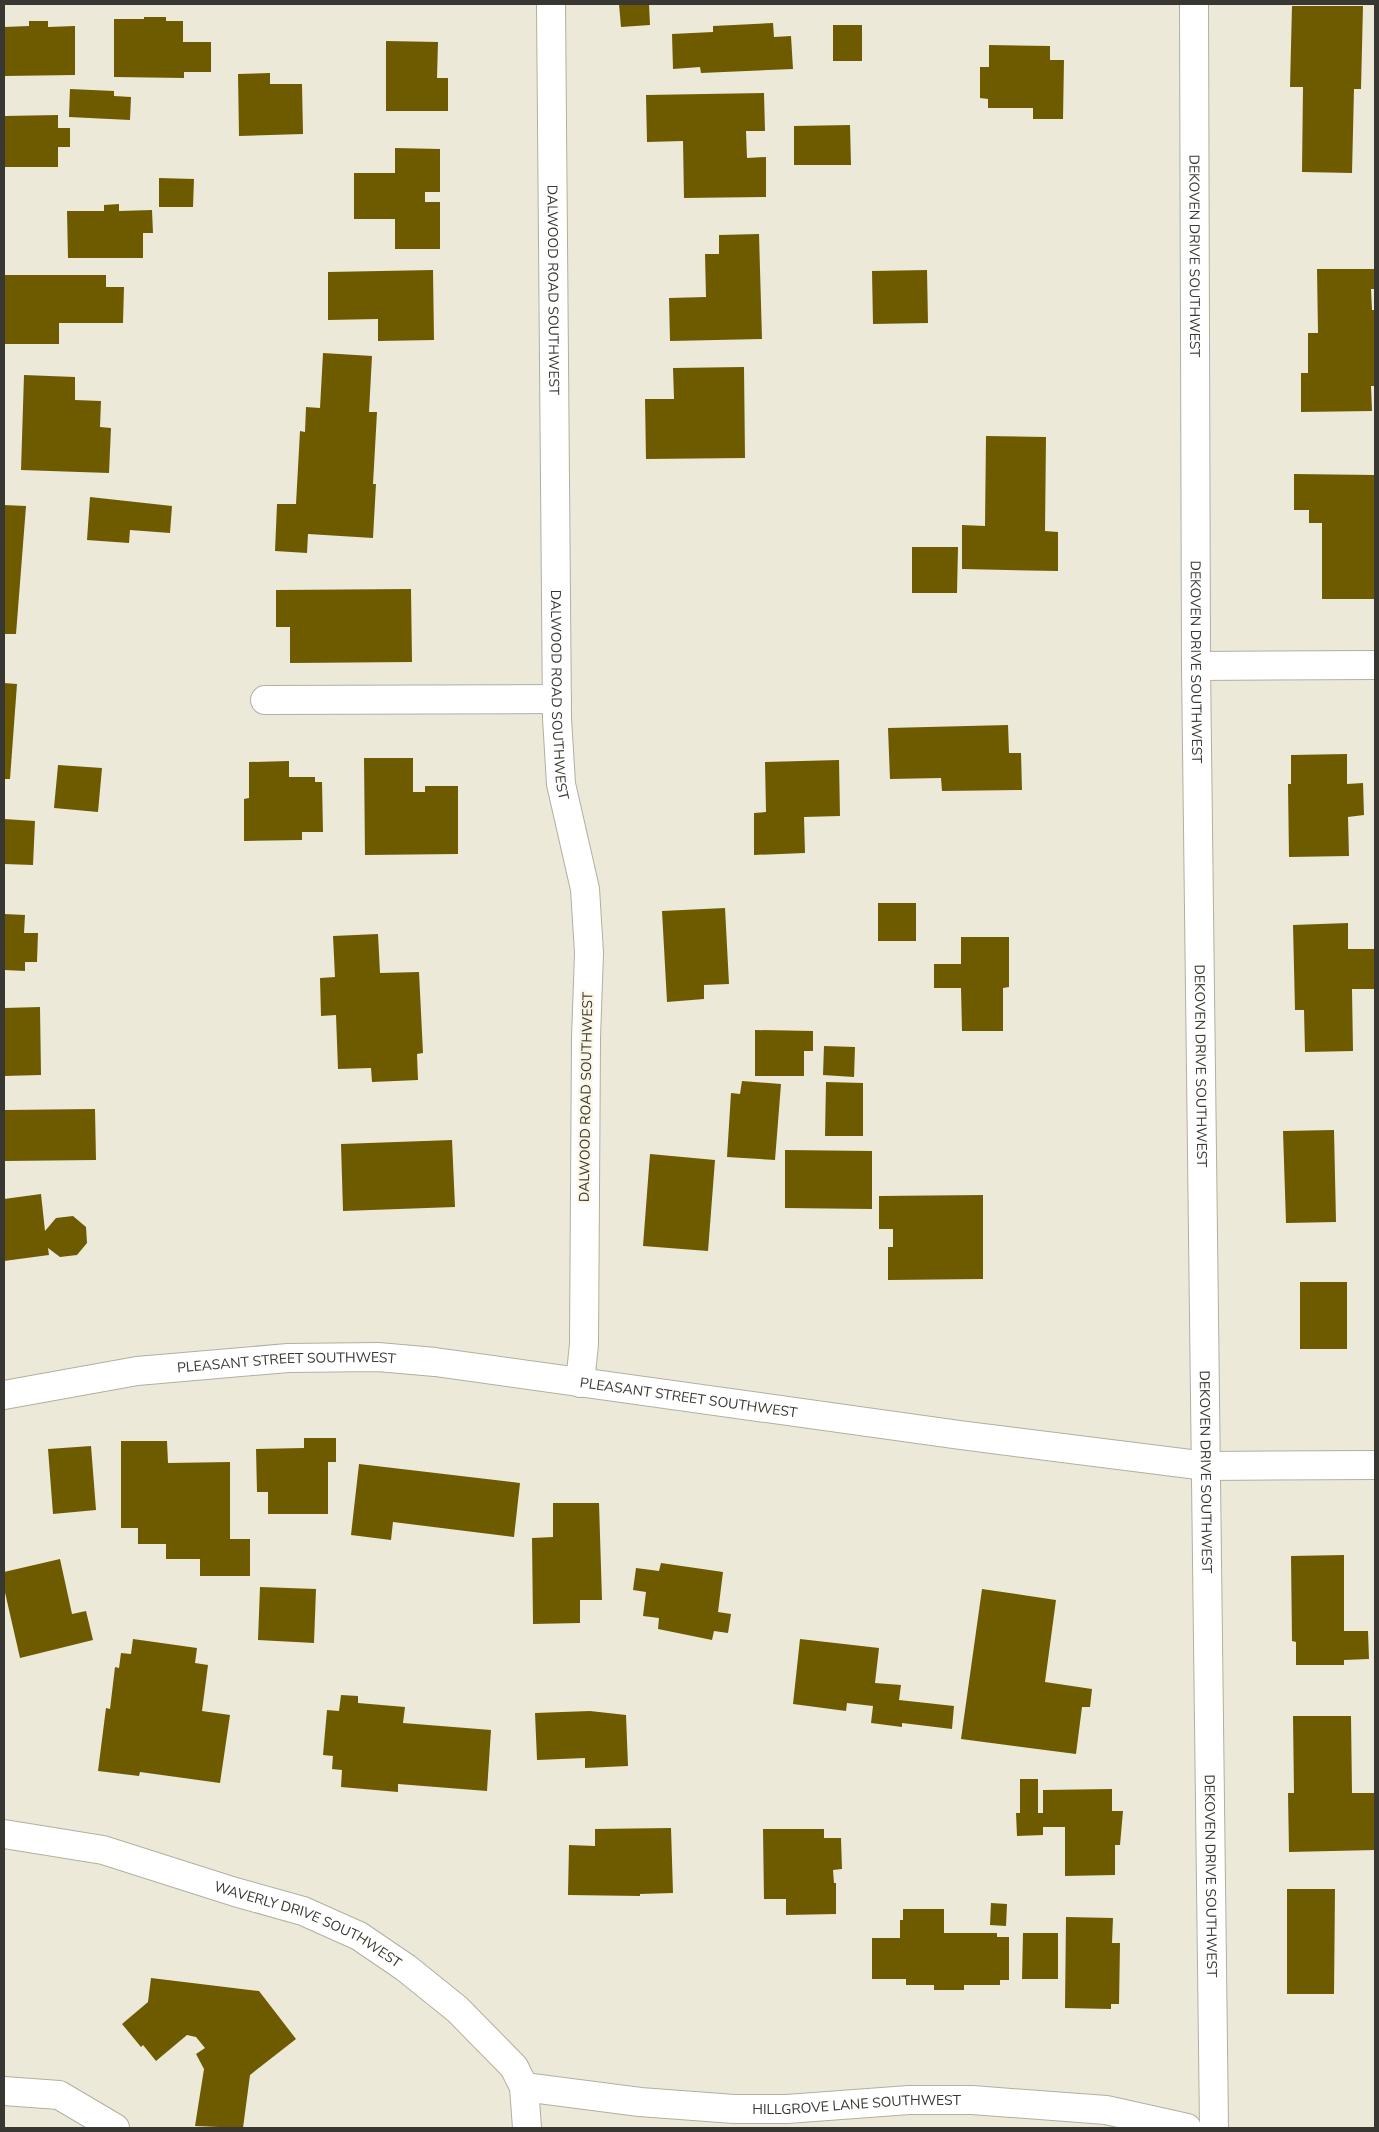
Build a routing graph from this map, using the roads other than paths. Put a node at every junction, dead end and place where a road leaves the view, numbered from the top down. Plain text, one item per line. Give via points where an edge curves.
1 (551, 4) edge
2 (1194, 4) edge
3 (1375, 665) edge
4 (1196, 666) junction
5 (556, 699) junction
6 (265, 700) dead end
7 (580, 1383) junction
8 (4, 1395) edge
9 (1375, 1464) edge
10 (1206, 1466) junction
11 (4, 1834) edge
12 (524, 2087) junction
13 (4, 2091) edge
14 (114, 2128) edge
15 (527, 2128) edge
16 (1188, 2128) edge
17 (1214, 2128) edge

1 - 5 street, DALWOOD ROAD SOUTHWEST
2 - 4 street, DEKOVEN DRIVE SOUTHWEST
3 - 4 street
4 - 10 street, DEKOVEN DRIVE SOUTHWEST
5 - 6 street
5 - 7 street, DALWOOD ROAD SOUTHWEST via 561,784 585,889 589,953 584,1344
7 - 8 street, PLEASANT STREET SOUTHWEST via 435,1362 378,1357 298,1358 137,1371
7 - 10 street, PLEASANT STREET SOUTHWEST
9 - 10 street, PLEASANT STREET SOUTHWEST
10 - 17 street, DEKOVEN DRIVE SOUTHWEST
11 - 12 street, WAVERLY DRIVE SOUTHWEST via 102,1850 303,1911 359,1936 457,2009 514,2067
12 - 15 street, WAVERLY DRIVE SOUTHWEST
12 - 16 street, HILLGROVE LANE SOUTHWEST via 640,2102 734,2109 972,2100 1106,2110
13 - 14 street via 59,2095

